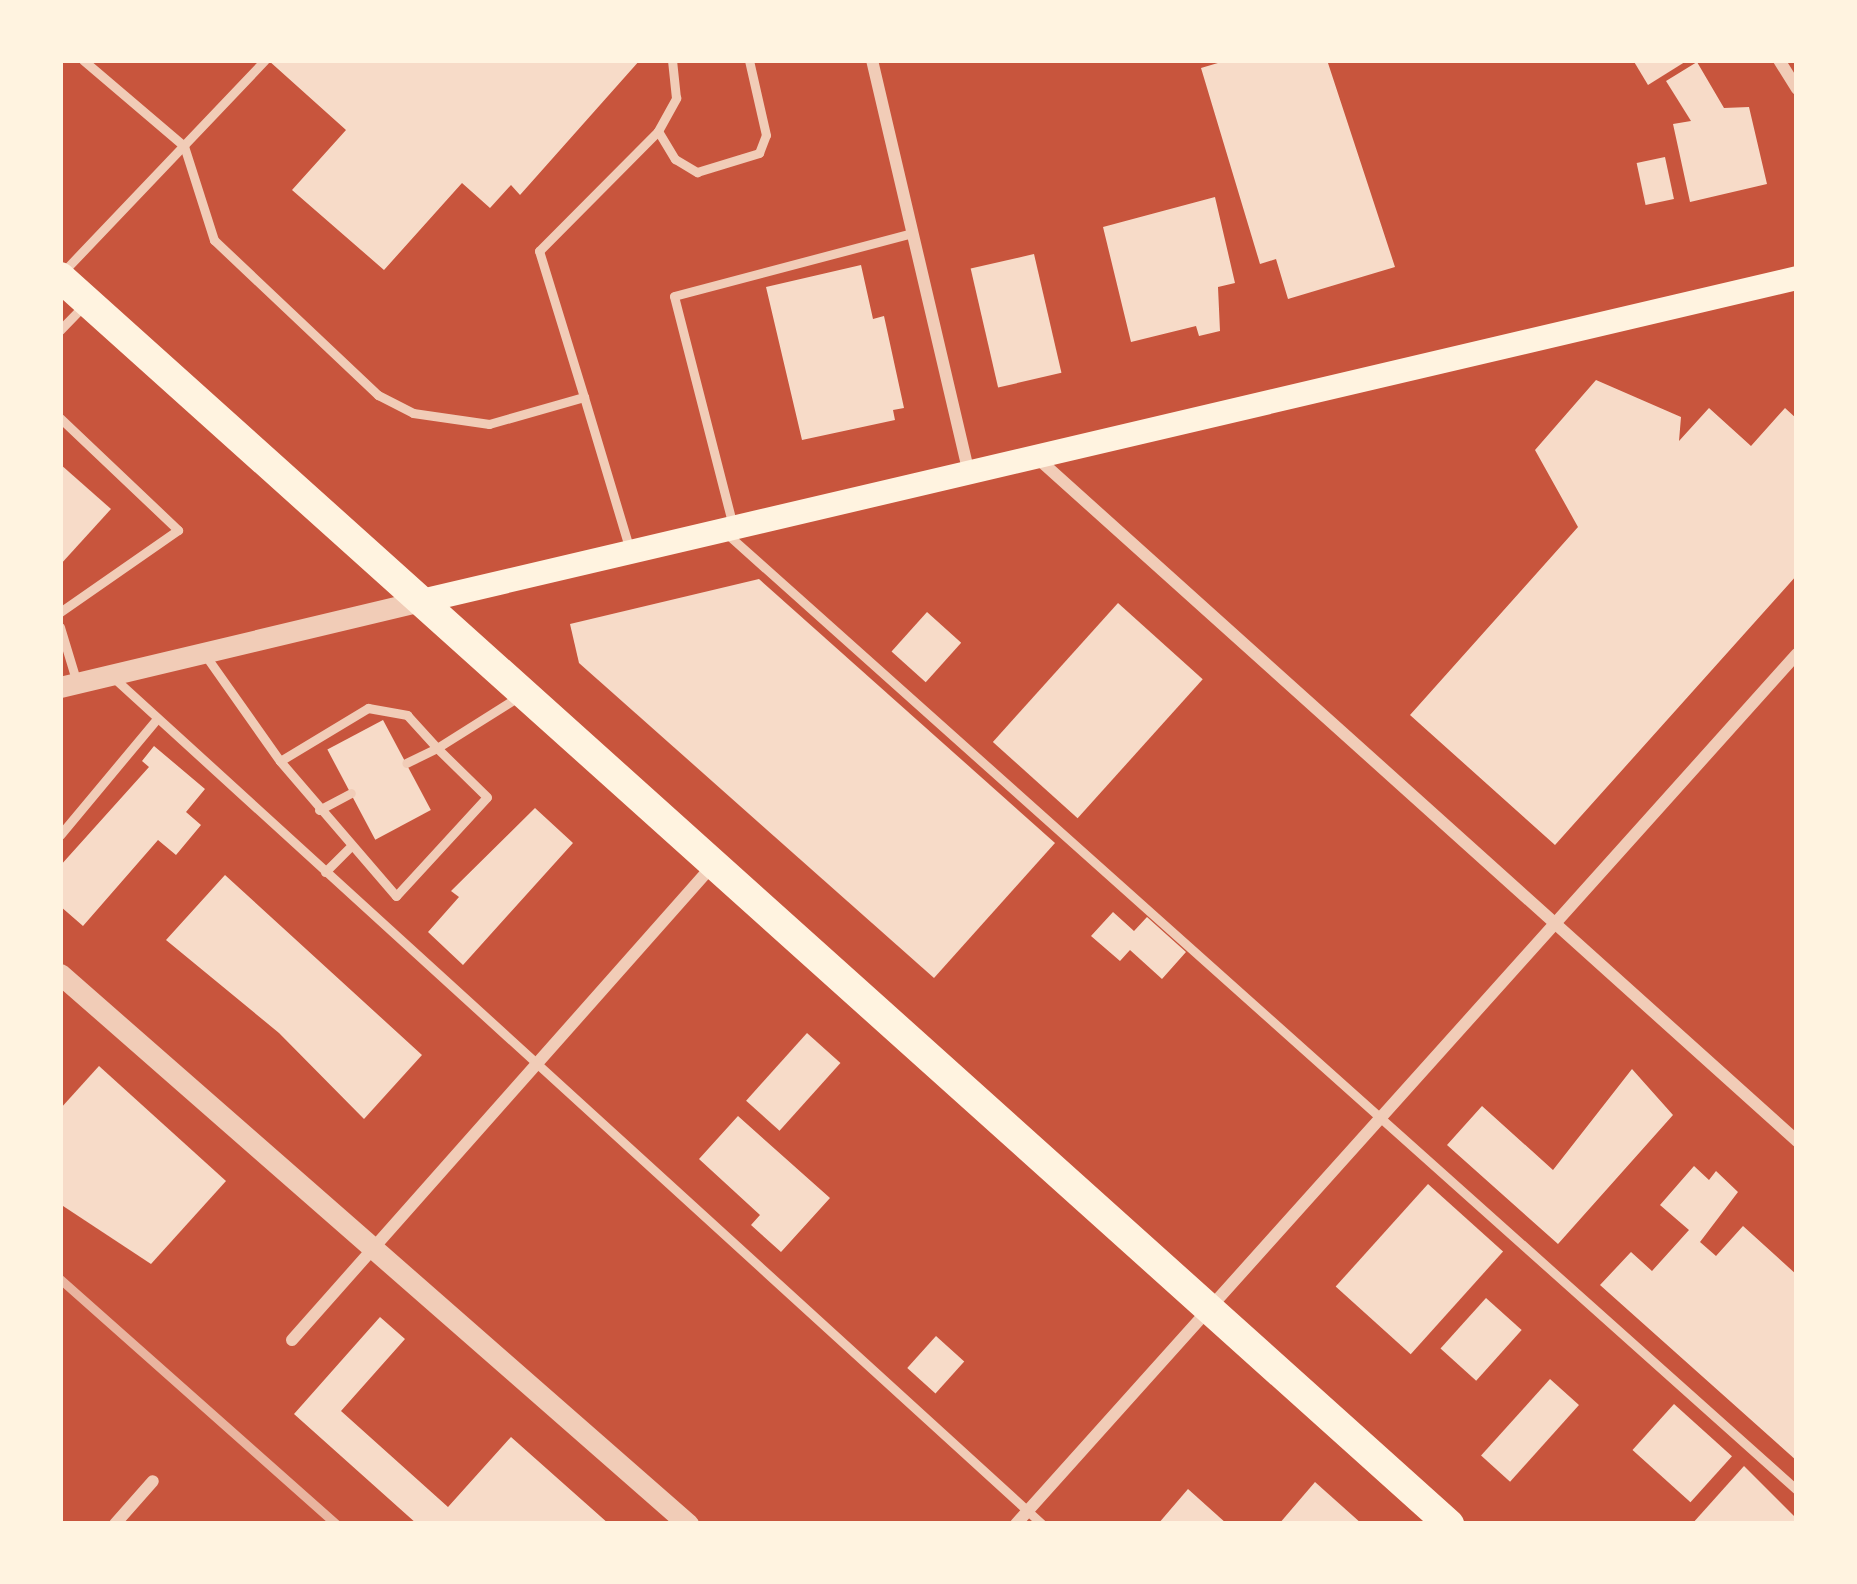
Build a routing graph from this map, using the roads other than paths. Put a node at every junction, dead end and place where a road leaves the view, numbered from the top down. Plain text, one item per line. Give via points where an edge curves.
1 (83, 60) edge
2 (265, 60) edge
3 (672, 60) edge
4 (749, 60) edge
5 (872, 60) edge
6 (1779, 60) edge
7 (1797, 89) edge
8 (658, 131) junction
9 (184, 146) junction
10 (912, 233) junction
11 (60, 276) edge
12 (1797, 278) edge
13 (87, 302) junction
14 (60, 330) edge
15 (584, 398) junction
16 (60, 418) edge
17 (1034, 456) junction
18 (968, 470) junction
19 (727, 527) junction
20 (630, 550) junction
21 (422, 601) junction
22 (60, 612) edge
23 (60, 626) edge
24 (203, 652) junction
25 (1797, 654) edge
26 (111, 675) junction
27 (68, 685) edge
28 (525, 692) junction
29 (155, 721) junction
30 (436, 748) junction
31 (280, 761) junction
32 (406, 763) dead end
33 (351, 793) dead end
34 (319, 810) junction
35 (60, 836) edge
36 (351, 846) junction
37 (715, 863) junction
38 (325, 872) junction
39 (1553, 925) junction
40 (60, 974) edge
41 (535, 1066) junction
42 (1381, 1118) junction
43 (1797, 1141) edge
44 (374, 1246) junction
45 (1210, 1308) junction
46 (292, 1340) dead end
47 (153, 1481) dead end
48 (1797, 1490) edge
49 (1028, 1511) junction
50 (115, 1524) edge
51 (688, 1524) edge
52 (1016, 1524) edge
53 (1042, 1524) edge
54 (1449, 1524) edge

1 - 9 lane
2 - 9 lane
3 - 8 lane via 676,98
4 - 8 lane via 766,135 759,154 697,172 675,159
5 - 10 street
6 - 7 street
8 - 15 lane via 539,251
9 - 11 lane
9 - 15 lane via 214,240 378,395 413,413 489,424
10 - 18 street
10 - 19 lane via 674,296
11 - 13 main road
12 - 17 main road
13 - 14 lane
13 - 21 main road
15 - 20 lane
16 - 22 lane via 178,530
17 - 18 main road
17 - 39 street
18 - 19 main road
19 - 20 main road
19 - 42 lane
20 - 21 main road
21 - 24 street
21 - 28 main road
23 - 27 lane
24 - 26 street
24 - 31 lane
25 - 39 street
26 - 27 street
26 - 29 lane
28 - 30 lane
28 - 37 main road
29 - 35 lane
29 - 38 lane
30 - 31 lane via 407,715 368,709
30 - 32 lane
30 - 36 lane via 487,797 396,896
31 - 34 lane
33 - 34 lane
34 - 36 lane
36 - 38 lane
37 - 41 street
37 - 45 main road
38 - 41 lane
39 - 42 street
39 - 43 street
40 - 44 street
41 - 44 street
41 - 49 lane
42 - 45 street
42 - 48 lane
44 - 46 street
44 - 51 street
45 - 49 street
45 - 54 main road
47 - 50 street
49 - 52 street
49 - 53 lane

